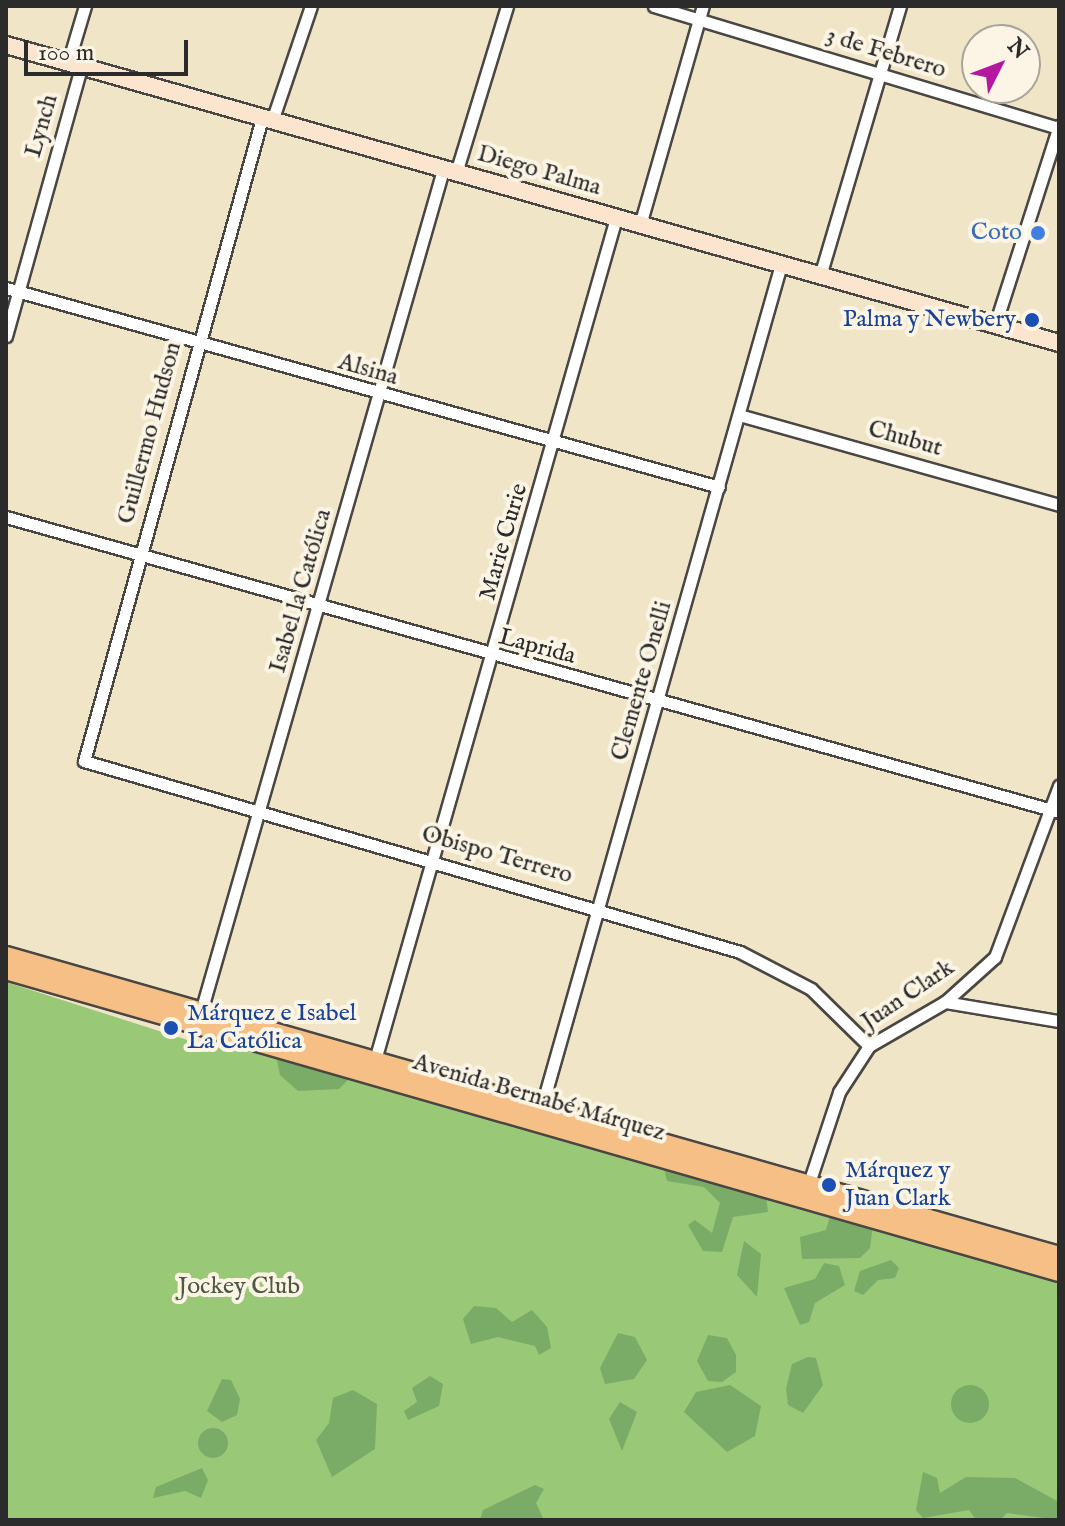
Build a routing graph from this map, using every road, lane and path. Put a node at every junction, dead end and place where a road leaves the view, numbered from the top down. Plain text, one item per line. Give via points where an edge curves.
1 (85, 6) edge
2 (311, 6) edge
3 (507, 6) edge
4 (654, 6) edge
5 (703, 6) edge
6 (900, 6) edge
7 (699, 20) junction
8 (6, 45) edge
9 (75, 65) junction
10 (879, 74) junction
11 (267, 120) junction
12 (1059, 127) edge
13 (450, 171) junction
14 (616, 218) junction
15 (640, 225) junction
16 (781, 264) junction
17 (820, 276) junction
18 (6, 288) edge
19 (19, 291) junction
20 (995, 325) junction
21 (6, 336) edge
22 (1059, 343) edge
23 (197, 345) junction
24 (380, 396) junction
25 (739, 415) junction
26 (554, 444) junction
27 (719, 487) junction
28 (1059, 505) edge
29 (6, 517) edge
30 (139, 556) junction
31 (320, 609) junction
32 (495, 658) junction
33 (660, 703) junction
34 (84, 761) joint
35 (1059, 786) edge
36 (258, 809) junction
37 (1055, 811) edge
38 (435, 860) junction
39 (601, 909) junction
40 (6, 956) edge
41 (6, 970) edge
42 (945, 1002) junction
43 (199, 1018) junction
44 (1059, 1021) edge
45 (869, 1046) junction
46 (375, 1060) junction
47 (541, 1109) junction
48 (806, 1192) junction
49 (1059, 1256) edge
50 (1059, 1272) edge

1 - 9 street, Lynch
2 - 11 street, Guillermo Hudson
3 - 13 street, Isabel la Católica
4 - 7 street, 3 de Febrero
5 - 7 street
6 - 10 street
7 - 10 street, 3 de Febrero
7 - 15 street
8 - 9 main road, Diego Palma
9 - 11 main road, Diego Palma
9 - 19 street, Lynch
10 - 12 street, 3 de Febrero
10 - 17 street
11 - 13 main road, Diego Palma
11 - 23 street, Guillermo Hudson
12 - 20 street
13 - 14 main road, Diego Palma
13 - 24 street, Isabel la Católica
14 - 15 main road, Diego Palma
14 - 26 street, Marie Curie
15 - 16 main road, Diego Palma
16 - 17 main road, Diego Palma
16 - 25 street, Clemente Onelli
17 - 20 main road, Diego Palma
18 - 19 street, Alsina
19 - 21 street, Lynch
19 - 23 street, Alsina
20 - 22 main road, Diego Palma
23 - 24 street, Alsina
23 - 30 street, Guillermo Hudson
24 - 26 street, Alsina
24 - 31 street, Isabel la Católica
25 - 27 street, Clemente Onelli
25 - 28 street, Chubut
26 - 27 street, Alsina
26 - 32 street, Marie Curie
27 - 33 street, Clemente Onelli
29 - 30 street, Laprida
30 - 31 street, Laprida
30 - 34 street, Guillermo Hudson
31 - 32 street, Laprida
31 - 36 street, Isabel la Católica
32 - 33 street, Laprida
32 - 38 street, Marie Curie
33 - 37 street, Laprida
33 - 39 street, Clemente Onelli
34 - 36 street, Obispo Terrero
35 - 37 street, Juan Clark
36 - 38 street, Obispo Terrero
36 - 43 street, Isabel la Católica
37 - 42 street, Juan Clark via 1005,939
38 - 39 street, Obispo Terrero
38 - 46 street, Marie Curie
39 - 45 street, Obispo Terrero via 784,970
39 - 47 street, Clemente Onelli
40 - 43 main road, Avenida Bernabé Márquez
41 - 43 main road, Avenida Bernabé Márquez
42 - 44 street
42 - 45 street, Juan Clark
43 - 46 main road, Avenida Bernabé Márquez
43 - 48 main road, Avenida Bernabé Márquez
45 - 48 street, Juan Clark via 839,1092
46 - 47 main road, Avenida Bernabé Márquez
47 - 48 main road, Avenida Bernabé Márquez
48 - 49 main road, Avenida Bernabé Márquez
48 - 50 main road, Avenida Bernabé Márquez

